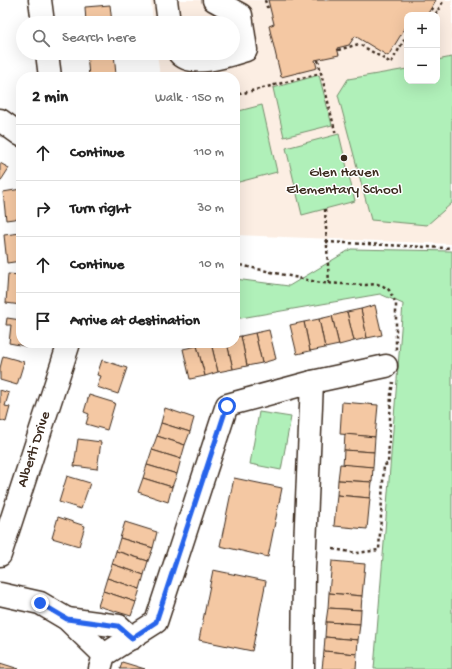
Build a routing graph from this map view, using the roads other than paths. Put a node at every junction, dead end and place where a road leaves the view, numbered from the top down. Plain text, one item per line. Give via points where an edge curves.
1 (40, 0) edge
2 (166, 0) edge
3 (214, 0) edge
4 (42, 16) edge
5 (168, 16) edge
6 (240, 52) edge
7 (48, 60) edge
8 (49, 72) edge
9 (0, 120) edge
10 (16, 131) edge
11 (67, 348) edge
12 (386, 366) dead end
13 (312, 382) junction
14 (0, 555) edge
15 (0, 594) edge
16 (67, 619) junction
17 (132, 638) junction
18 (102, 662) edge
19 (303, 669) edge

1 - 4 street
2 - 5 street
3 - 6 street via 241,15 246,50
7 - 8 street
9 - 10 street
11 - 14 street, Alberti Drive
12 - 13 street
13 - 17 street via 227,406 156,622
13 - 19 street via 304,570
15 - 16 street via 40,603
16 - 17 street via 118,626
16 - 18 street
17 - 18 street

